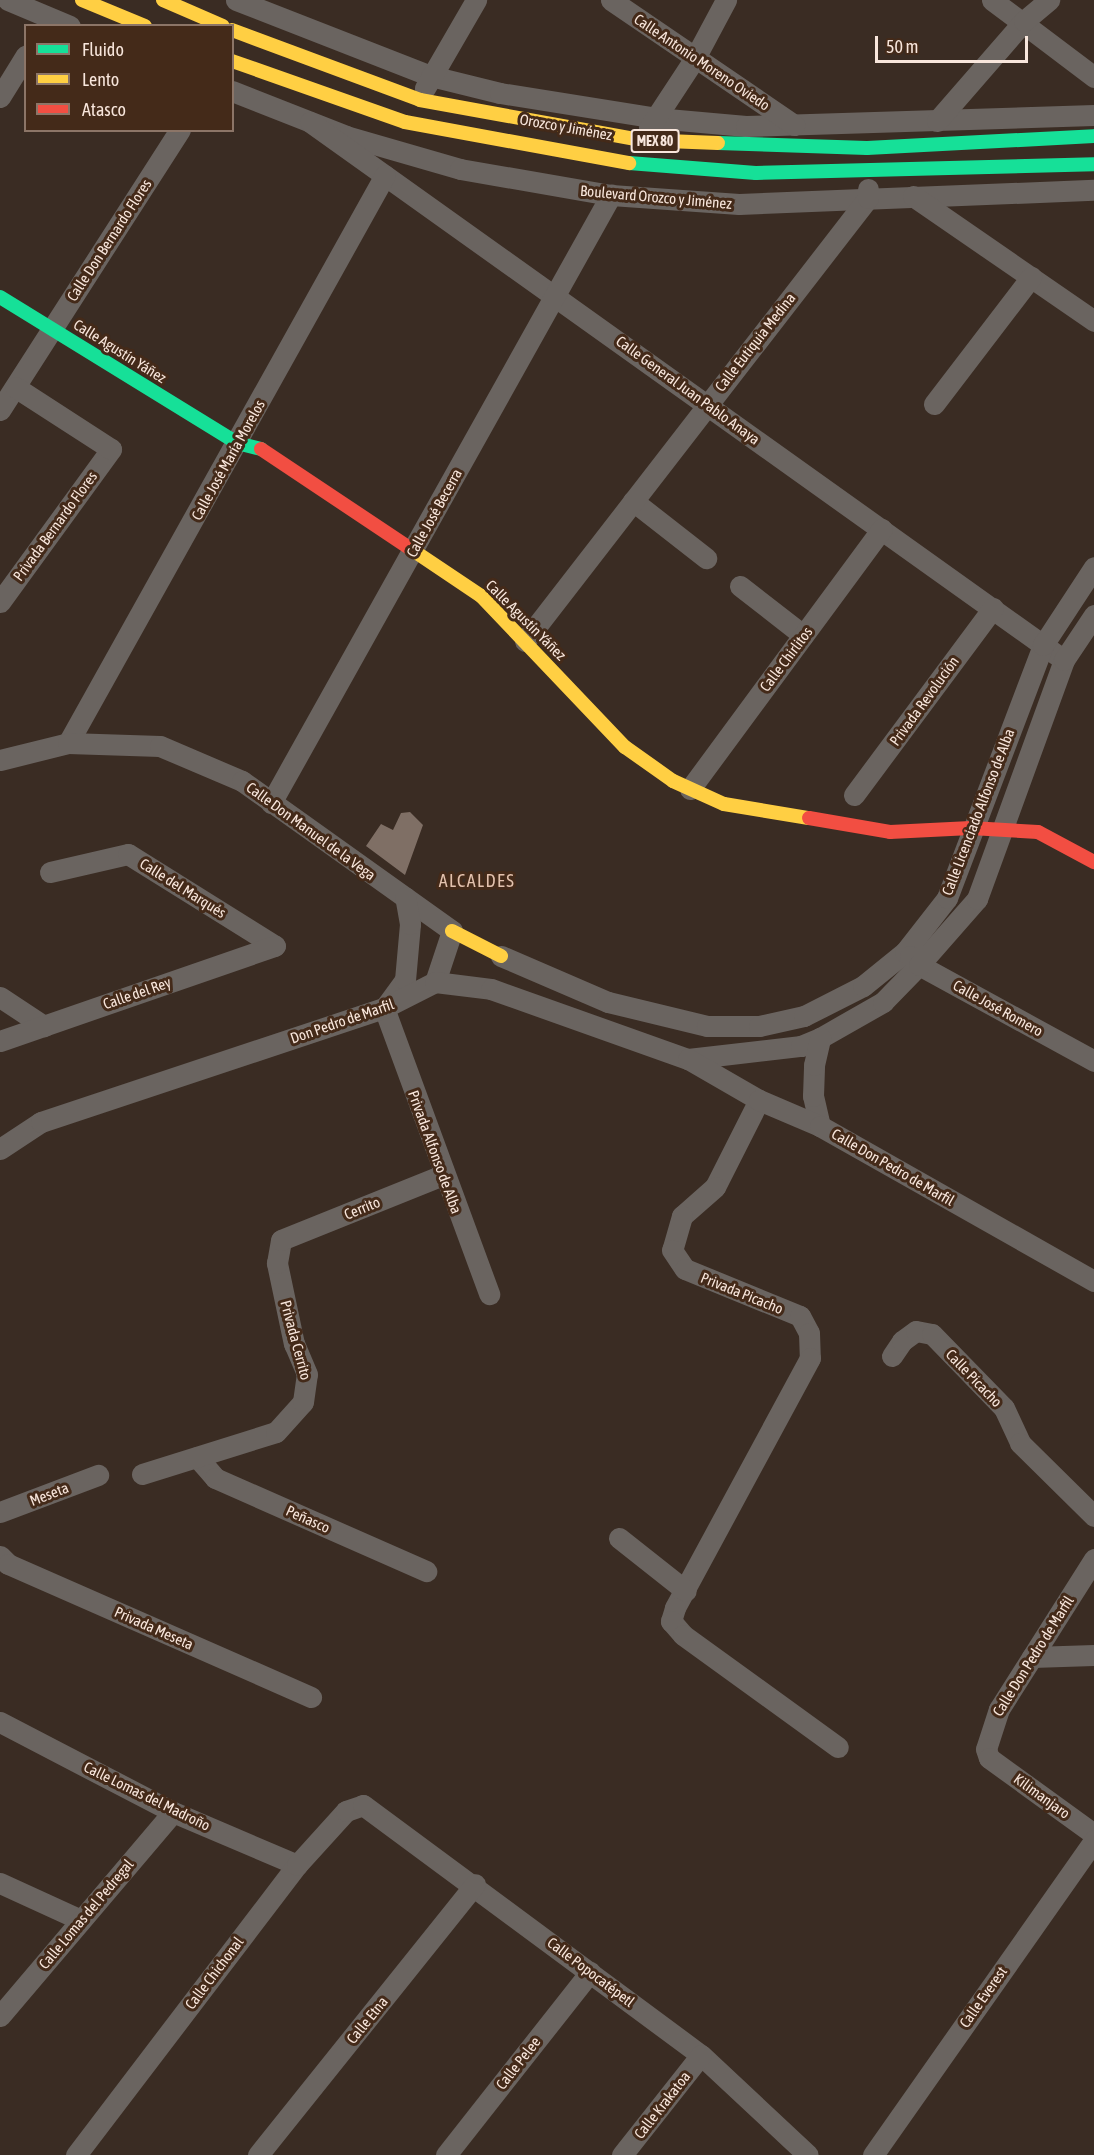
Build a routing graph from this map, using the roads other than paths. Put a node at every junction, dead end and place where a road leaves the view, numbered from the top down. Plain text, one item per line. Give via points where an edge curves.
1 (8, 0) edge
2 (82, 0) edge
3 (164, 0) edge
4 (236, 0) edge
5 (476, 0) edge
6 (611, 0) edge
7 (726, 0) edge
8 (992, 0) edge
9 (1049, 0) edge
10 (50, 14) edge
11 (1024, 21) junction
12 (67, 24) edge
13 (140, 24) edge
14 (218, 24) edge
15 (234, 31) edge
16 (24, 58) edge
17 (695, 58) junction
18 (234, 62) edge
19 (431, 76) junction
20 (1094, 76) edge
21 (234, 92) edge
22 (0, 97) edge
23 (420, 100) junction
24 (1094, 115) edge
25 (656, 118) junction
26 (937, 121) junction
27 (310, 122) junction
28 (794, 125) junction
29 (179, 132) edge
30 (1094, 136) edge
31 (641, 140) junction
32 (867, 148) junction
33 (1094, 164) edge
34 (868, 170) junction
35 (385, 175) junction
36 (1094, 190) edge
37 (611, 195) junction
38 (913, 196) junction
39 (868, 198) junction
40 (1031, 278) junction
41 (0, 297) edge
42 (556, 297) junction
43 (1094, 321) edge
44 (52, 329) junction
45 (15, 387) junction
46 (707, 404) junction
47 (934, 404) dead end
48 (0, 410) edge
49 (237, 443) junction
50 (633, 501) junction
51 (882, 529) junction
52 (413, 550) junction
53 (706, 558) dead end
54 (1094, 567) edge
55 (740, 586) dead end
56 (0, 602) edge
57 (993, 608) junction
58 (1094, 615) edge
59 (803, 635) junction
60 (525, 641) junction
61 (1043, 645) junction
62 (1064, 660) junction
63 (68, 743) junction
64 (0, 760) edge
65 (690, 789) junction
66 (855, 795) dead end
67 (271, 803) junction
68 (988, 828) junction
69 (1094, 862) edge
70 (50, 873) dead end
71 (405, 897) junction
72 (452, 931) junction
73 (275, 946) joint
74 (501, 956) joint
75 (912, 958) junction
76 (435, 982) junction
77 (0, 997) edge
78 (384, 1008) junction
79 (44, 1026) junction
80 (820, 1038) junction
81 (0, 1041) edge
82 (688, 1059) junction
83 (1094, 1061) edge
84 (759, 1100) junction
85 (820, 1126) junction
86 (0, 1149) edge
87 (443, 1175) junction
88 (281, 1240) joint
89 (1094, 1281) edge
90 (489, 1294) dead end
91 (892, 1356) dead end
92 (197, 1457) junction
93 (142, 1474) dead end
94 (98, 1475) dead end
95 (0, 1512) edge
96 (1094, 1516) edge
97 (619, 1538) dead end
98 (0, 1556) edge
99 (1094, 1559) edge
100 (426, 1571) dead end
101 (686, 1591) junction
102 (1094, 1655) edge
103 (1032, 1657) junction
104 (311, 1697) dead end
105 (0, 1722) edge
106 (838, 1747) dead end
107 (989, 1758) joint
108 (363, 1805) joint
109 (173, 1812) junction
110 (1094, 1834) edge
111 (1094, 1840) edge
112 (297, 1865) junction
113 (0, 1883) edge
114 (475, 1884) junction
115 (81, 1920) junction
116 (590, 1972) junction
117 (0, 2016) edge
118 (701, 2055) junction
119 (76, 2155) edge
120 (258, 2155) edge
121 (446, 2155) edge
122 (622, 2155) edge
123 (808, 2155) edge
124 (873, 2155) edge

1 - 10 street
2 - 13 main road
3 - 14 main road
4 - 19 street, Orozco y Jiménez
5 - 19 street
6 - 17 street, Calle Antonio Moreno Oviedo
7 - 17 street
8 - 11 street
9 - 11 street
10 - 12 street
11 - 20 street
11 - 26 street
15 - 23 main road, Orozco y Jiménez / MEX 80
16 - 22 street
17 - 25 street
17 - 28 street, Calle Antonio Moreno Oviedo
18 - 34 main road, Orozco y Jiménez / MEX 80 via 405,122 633,164 756,173
19 - 23 street
19 - 25 street, Orozco y Jiménez via 500,93
21 - 27 street, Boulevard Orozco y Jiménez
23 - 31 main road, Orozco y Jiménez / MEX 80
24 - 26 street, Orozco y Jiménez
25 - 28 street, Orozco y Jiménez via 746,126
25 - 31 street
26 - 28 street, Orozco y Jiménez
27 - 35 street, Calle General Juan Pablo Anaya
27 - 37 street, Boulevard Orozco y Jiménez via 460,170
29 - 44 street, Calle Don Bernardo Flores
30 - 32 main road, Orozco y Jiménez / MEX 80
31 - 32 main road, Orozco y Jiménez / MEX 80
32 - 34 street
33 - 34 main road, Orozco y Jiménez / MEX 80
34 - 39 street
35 - 42 street, Calle General Juan Pablo Anaya
35 - 49 street, Calle José María Morelos
36 - 38 street, Boulevard Orozco y Jiménez
37 - 39 street, Boulevard Orozco y Jiménez via 739,204
37 - 42 street, Calle José Becerra
38 - 39 street, Boulevard Orozco y Jiménez
38 - 40 street
39 - 46 street, Calle Eutiquia Medina
40 - 43 street
40 - 47 street
41 - 44 main road, Calle Agustín Yáñez
42 - 46 street, Calle General Juan Pablo Anaya
42 - 52 street, Calle José Becerra
44 - 45 street, Calle Don Bernardo Flores
44 - 49 main road, Calle Agustín Yáñez
45 - 48 street, Calle Don Bernardo Flores
45 - 56 street, Privada Bernardo Flores via 111,449
46 - 50 street, Calle Eutiquia Medina
46 - 51 street, Calle General Juan Pablo Anaya
49 - 52 main road, Calle Agustín Yáñez via 258,447
49 - 63 street, Calle José María Morelos
50 - 53 street
50 - 60 street, Calle Eutiquia Medina
51 - 57 street, Calle General Juan Pablo Anaya
51 - 59 street, Calle Chirlitos
52 - 60 main road, Calle Agustín Yáñez via 481,596
52 - 67 street, Calle José Becerra
54 - 61 street, Calle Licenciado Alfonso de Alba
55 - 59 street
57 - 61 street, Calle General Juan Pablo Anaya
57 - 66 street, Privada Revolución
58 - 62 street, Calle Licenciado Alfonso de Alba
59 - 65 street, Calle Chirlitos
60 - 65 main road, Calle Agustín Yáñez via 625,747
61 - 62 street, Calle General Juan Pablo Anaya
61 - 68 street, Calle Licenciado Alfonso de Alba
62 - 68 street, Calle Licenciado Alfonso de Alba
63 - 64 street, Calle Don Manuel de la Vega
63 - 67 street, Calle Don Manuel de la Vega via 160,746 242,781
65 - 68 main road, Calle Agustín Yáñez via 724,804 890,832
67 - 71 street, Calle Don Manuel de la Vega
68 - 69 main road, Calle Agustín Yáñez via 1038,832
68 - 75 street, Calle Licenciado Alfonso de Alba
68 - 75 street, Calle Licenciado Alfonso de Alba via 976,899
70 - 73 street, Calle del Marqués via 129,854
71 - 72 street, Calle Don Manuel de la Vega
71 - 78 street via 410,924 405,980
72 - 74 main road, Calle Don Manuel de la Vega
72 - 76 street
73 - 79 street, Calle del Rey
74 - 75 street, Calle Licenciado Alfonso de Alba via 608,1002 707,1026 759,1026 813,1011
75 - 80 street, Calle Licenciado Alfonso de Alba via 883,1002
75 - 83 street, Calle José Romero
76 - 78 street, Don Pedro de Marfil
76 - 82 street via 491,989
77 - 79 street
78 - 86 street, Don Pedro de Marfil via 41,1122
78 - 87 street, Privada Alfonso de Alba
79 - 81 street, Calle del Rey
80 - 82 street, Calle Licenciado Alfonso de Alba via 801,1046
80 - 85 street via 813,1096
82 - 84 street, Calle Don Pedro de Marfil
84 - 85 street, Calle Don Pedro de Marfil
84 - 101 street, Privada Picacho via 715,1187 682,1216 672,1250 685,1269 800,1316 809,1333 810,1358
85 - 89 street, Calle Don Pedro de Marfil
87 - 88 street, Cerrito
87 - 90 street, Privada Alfonso de Alba
88 - 92 street, Privada Cerrito via 278,1263 294,1344 307,1374 303,1402 276,1432
91 - 96 street, Calle Picacho via 902,1341 916,1331 932,1334 1004,1408 1020,1443
92 - 93 street, Privada Cerrito
92 - 100 street, Peñasco via 215,1478
94 - 95 street, Meseta
97 - 101 street
98 - 104 street, Privada Meseta via 8,1564
99 - 103 street, Calle Don Pedro de Marfil
101 - 106 street, Privada Picacho via 671,1618 673,1626
102 - 103 street
103 - 107 street, Calle Don Pedro de Marfil via 990,1728 986,1749
105 - 109 street, Calle Lomas del Madroño
107 - 110 street, Kilimanjaro
108 - 112 street, Calle Chichonal via 346,1811
108 - 114 street, Calle Popocatépetl
109 - 112 street, Calle Lomas del Madroño
109 - 115 street, Calle Lomas del Pedregal
111 - 124 street, Calle Everest
112 - 119 street, Calle Chichonal
113 - 115 street
114 - 116 street, Calle Popocatépetl
114 - 120 street, Calle Etna
115 - 117 street, Calle Lomas del Pedregal
116 - 118 street, Calle Popocatépetl
116 - 121 street, Calle Pelee
118 - 122 street, Calle Krakatoa
118 - 123 street, Calle Popocatépetl

